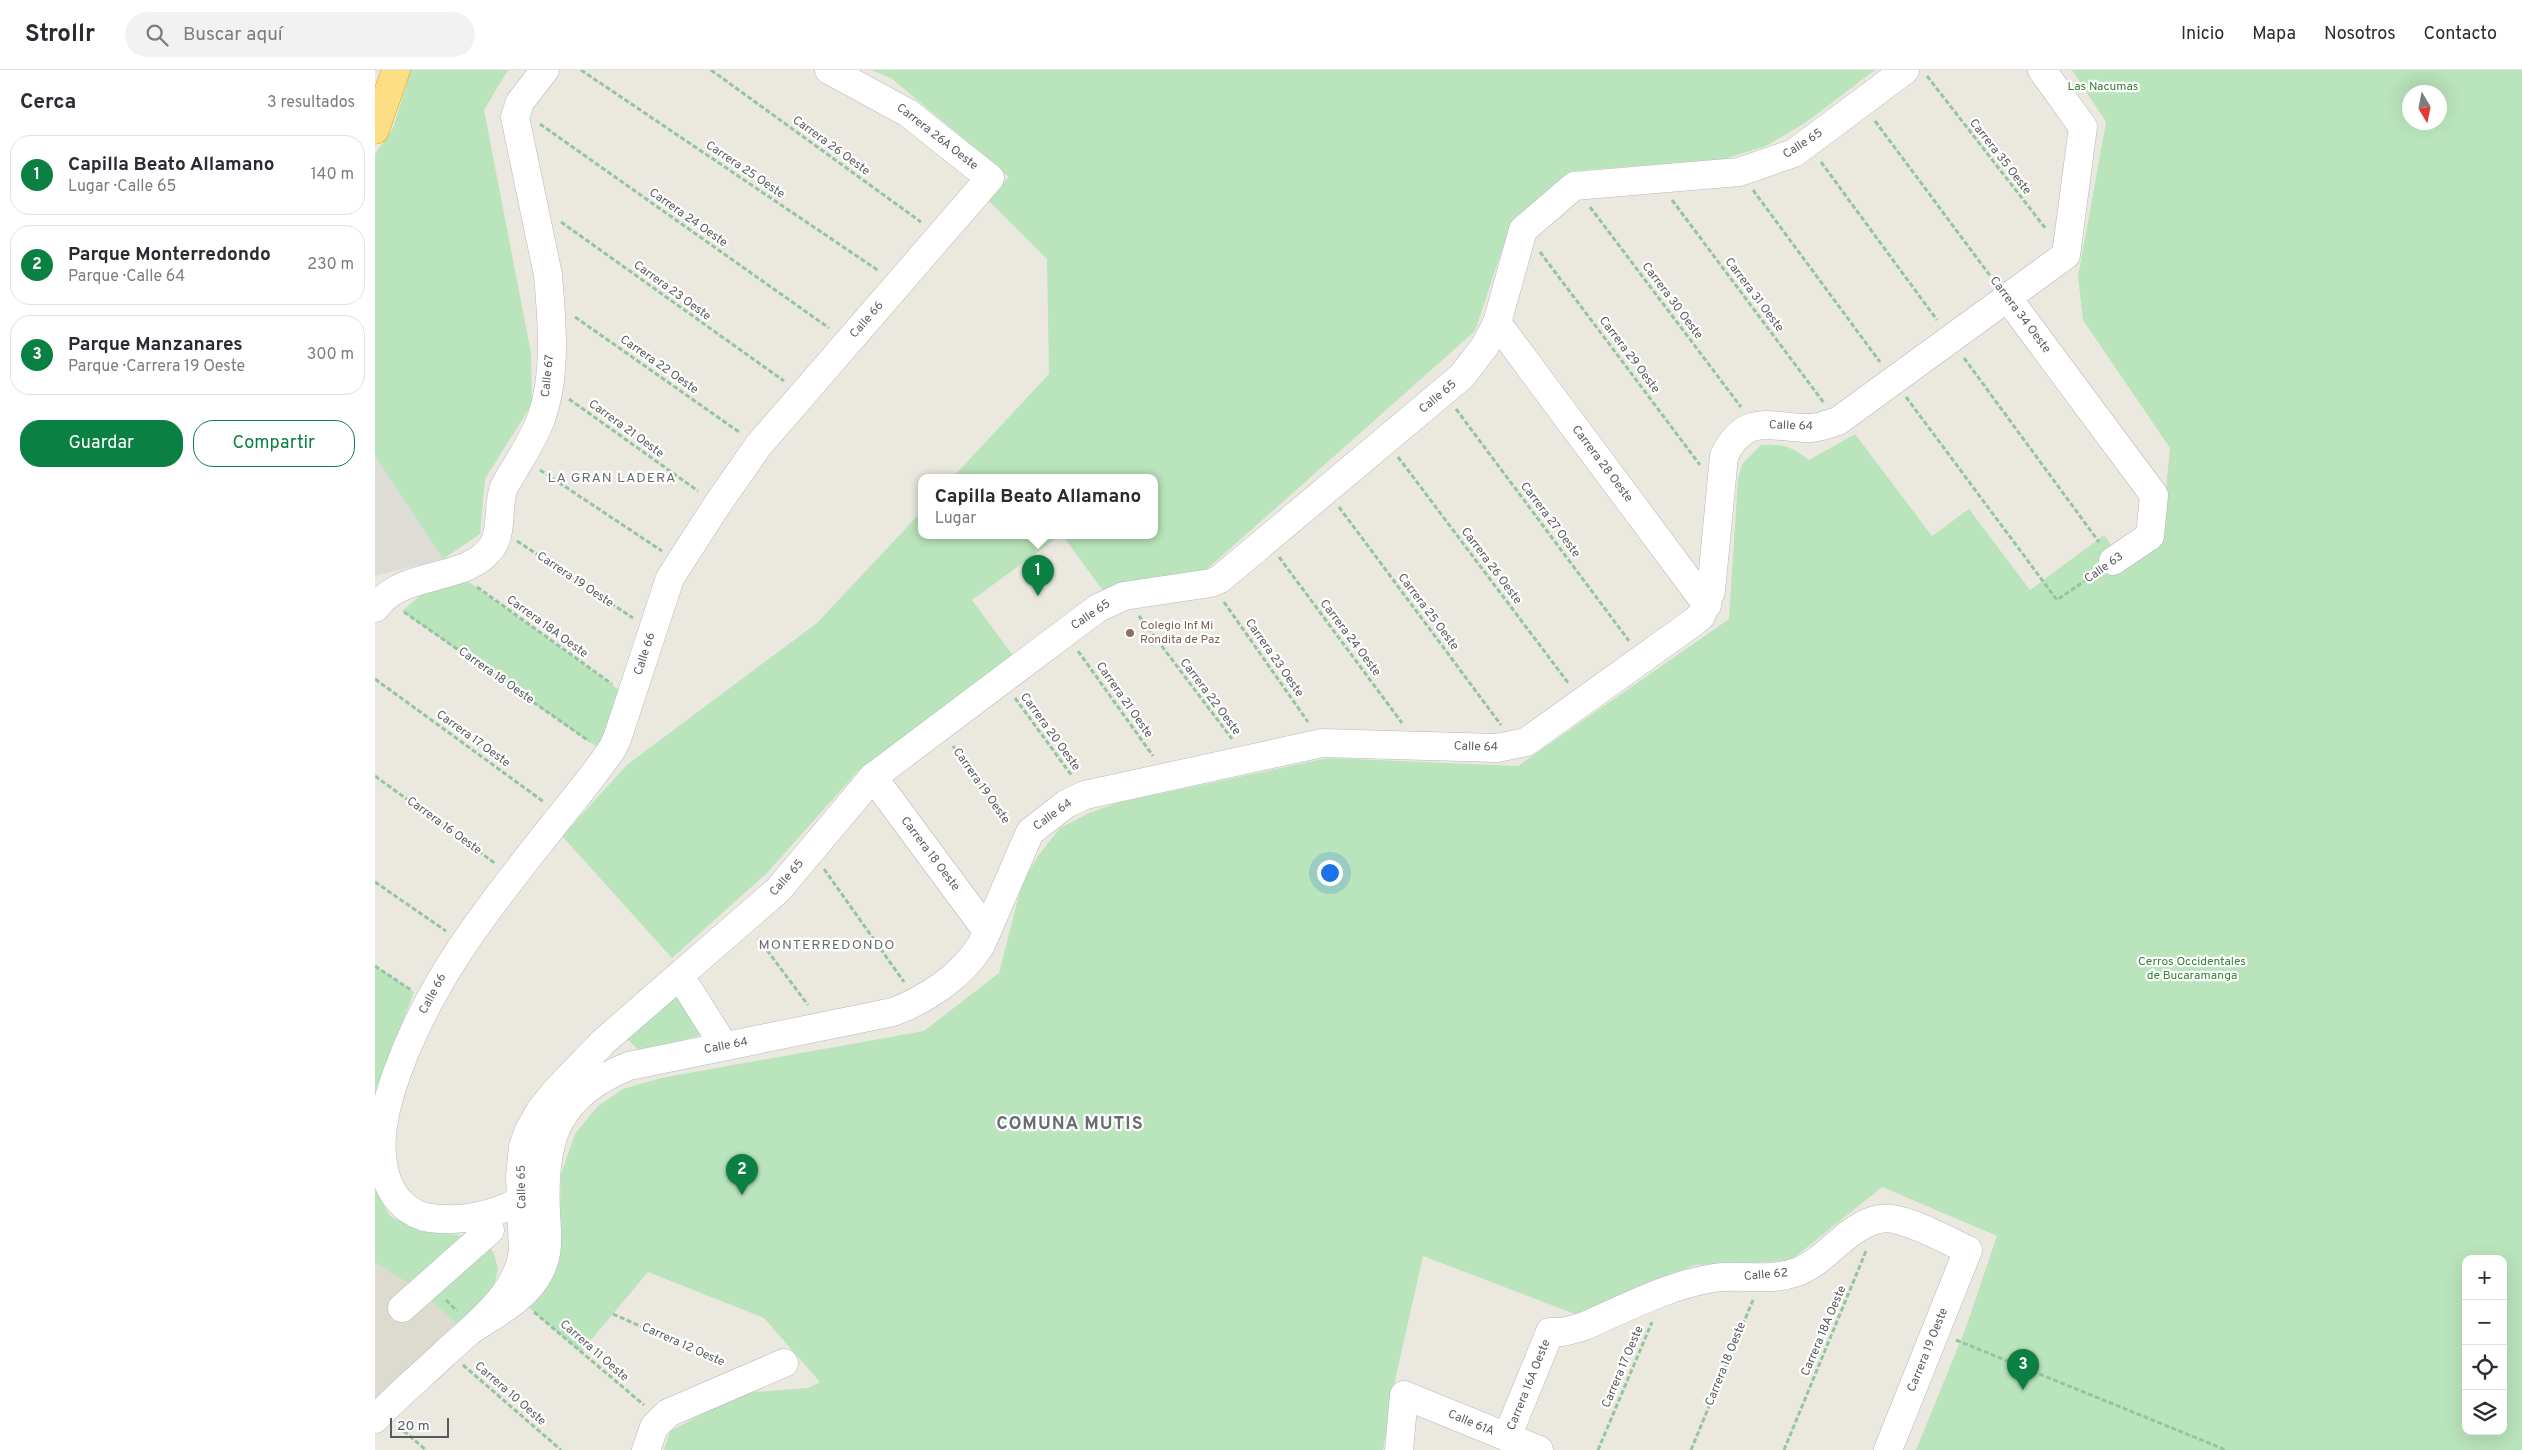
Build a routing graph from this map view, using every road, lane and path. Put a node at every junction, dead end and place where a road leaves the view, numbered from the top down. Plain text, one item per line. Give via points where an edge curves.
1 (396, 70) edge
2 (545, 70) edge
3 (581, 70) edge
4 (711, 70) edge
5 (829, 70) edge
6 (1905, 70) edge
7 (1922, 70) edge
8 (2042, 70) edge
9 (1861, 103) junction
10 (518, 108) junction
11 (375, 130) edge
12 (990, 178) joint
13 (1657, 179) junction
14 (1574, 186) junction
15 (531, 200) junction
16 (1523, 230) junction
17 (940, 236) junction
18 (2065, 255) junction
19 (899, 284) junction
20 (2007, 298) junction
21 (550, 299) junction
22 (1497, 323) junction
23 (848, 342) junction
24 (549, 385) junction
25 (1443, 392) junction
26 (803, 395) junction
27 (1837, 421) junction
28 (1756, 426) junction
29 (1386, 441) junction
30 (758, 446) junction
31 (520, 456) junction
32 (1327, 490) junction
33 (1721, 492) junction
34 (717, 505) junction
35 (498, 528) junction
36 (2150, 536) joint
37 (1266, 541) junction
38 (2113, 562) joint
39 (679, 563) junction
40 (453, 570) junction
41 (1211, 583) junction
42 (1124, 596) junction
43 (2057, 600) dead end
44 (379, 603) edge
45 (1707, 605) junction
46 (652, 631) junction
47 (1065, 632) junction
48 (1643, 659) junction
49 (375, 678) edge
50 (1001, 680) junction
51 (630, 698) junction
52 (1583, 703) junction
53 (939, 727) junction
54 (1322, 744) junction
55 (1516, 745) junction
56 (1419, 746) junction
57 (608, 754) junction
58 (1247, 760) junction
59 (375, 776) edge
60 (1168, 777) junction
61 (873, 778) junction
62 (1085, 795) junction
63 (561, 814) junction
64 (1023, 846) junction
65 (811, 851) junction
66 (512, 876) junction
67 (375, 882) edge
68 (745, 920) junction
69 (987, 931) junction
70 (463, 942) junction
71 (375, 966) edge
72 (680, 976) junction
73 (918, 1001) junction
74 (428, 1002) junction
75 (823, 1026) junction
76 (603, 1042) junction
77 (724, 1046) junction
78 (629, 1066) junction
79 (534, 1204) junction
80 (1880, 1218) junction
81 (476, 1225) junction
82 (523, 1227) junction
83 (1762, 1278) junction
84 (429, 1284) junction
85 (516, 1287) junction
86 (1665, 1292) junction
87 (402, 1308) dead end
88 (613, 1314) dead end
89 (474, 1328) junction
90 (1550, 1332) joint
91 (1935, 1332) junction
92 (447, 1351) junction
93 (784, 1363) dead end
94 (753, 1376) junction
95 (379, 1416) edge
96 (659, 1419) junction
97 (1507, 1437) junction
98 (426, 1450) edge
99 (561, 1450) edge
100 (646, 1450) edge
101 (1399, 1450) edge
102 (1539, 1450) edge
103 (1598, 1450) edge
104 (1691, 1450) edge
105 (1784, 1450) edge
106 (1888, 1450) edge
107 (2226, 1450) edge

1 - 11 highway
2 - 10 street
3 - 19 path, Carrera 25 Oeste
4 - 17 path, Carrera 26 Oeste
5 - 12 street, Carrera 26A Oeste via 908,112
6 - 9 street, Calle 65
7 - 18 path, Carrera 35 Oeste
8 - 18 street via 2083,126
9 - 13 street, Calle 65 via 1807,144 1781,159 1739,172
9 - 20 path, Carrera 34 Oeste
10 - 15 street, Calle 67 via 515,126
10 - 23 path, Carrera 24 Oeste
12 - 17 street, Calle 66
13 - 14 street, Calle 65
13 - 27 path, Carrera 31 Oeste
14 - 16 street
14 - 28 path, Carrera 30 Oeste
15 - 21 street, Calle 67 via 548,275
15 - 26 path, Carrera 23 Oeste
16 - 22 street, Calle 65
16 - 33 path, Carrera 29 Oeste
17 - 19 street, Calle 66
18 - 20 street, Calle 64
19 - 23 street, Calle 66
20 - 27 street, Calle 64
20 - 36 street, Carrera 34 Oeste via 2154,495
21 - 24 street, Calle 67
21 - 30 path, Carrera 22 Oeste
22 - 25 street, Calle 65 via 1472,366
22 - 45 street, Carrera 28 Oeste
23 - 26 street, Calle 66
24 - 31 street, Calle 67 via 540,420
24 - 34 path, Carrera 21 Oeste
25 - 29 street, Calle 65
25 - 48 path, Carrera 27 Oeste
26 - 30 street, Calle 66
27 - 28 street, Calle 64 via 1812,428 1779,424
28 - 33 street, Calle 64 via 1739,434 1730,444 1724,456
29 - 32 street, Calle 65
29 - 52 path, Carrera 26 Oeste
30 - 34 street, Calle 66
31 - 35 street, Calle 67 via 500,497
31 - 39 path
32 - 37 street, Calle 65
32 - 55 path, Carrera 25 Oeste
33 - 45 street, Calle 64
34 - 39 street, Calle 66
35 - 40 street, Calle 67 via 493,546 482,557
35 - 46 path, Carrera 19 Oeste
36 - 38 street, Calle 63
37 - 41 street, Calle 65
37 - 56 path, Carrera 24 Oeste
38 - 43 path, Calle 63
39 - 46 street, Calle 66
40 - 44 street, Calle 67 via 415,580
40 - 51 path, Carrera 18A Oeste
41 - 42 street, Calle 65
41 - 54 path, Carrera 23 Oeste
42 - 47 street, Calle 65 via 1098,608
42 - 58 path, Carrera 22 Oeste
44 - 57 path, Carrera 18 Oeste
45 - 48 street, Calle 64 via 1701,616
46 - 51 street, Calle 66
47 - 50 street, Calle 65
47 - 60 path, Carrera 21 Oeste
48 - 52 street, Calle 64
49 - 63 path, Carrera 17 Oeste
50 - 53 street, Calle 65
50 - 62 path, Carrera 20 Oeste
51 - 57 street, Calle 66 via 617,739
52 - 55 street, Calle 64 via 1526,742
53 - 61 street, Calle 65
53 - 64 path, Carrera 19 Oeste
54 - 56 street, Calle 64
54 - 58 street, Calle 64
55 - 56 street, Calle 64 via 1497,748
57 - 63 street, Calle 66
58 - 60 street, Calle 64
59 - 66 path, Carrera 16 Oeste
60 - 62 street, Calle 64
61 - 65 street, Calle 65
61 - 69 street, Carrera 18 Oeste
62 - 64 street, Calle 64 via 1037,825
63 - 66 street, Calle 66
64 - 69 street, Calle 64
65 - 68 street, Calle 65 via 778,890
65 - 73 path
66 - 70 street, Calle 66
67 - 70 path
68 - 72 street, Calle 65
68 - 75 path
69 - 73 street, Calle 64 via 971,961
70 - 74 street, Calle 66
71 - 74 path
72 - 76 street, Calle 65
72 - 77 street
73 - 75 street, Calle 64 via 893,1012
74 - 81 street, Calle 66 via 391,1089 382,1132 384,1172 399,1200 411,1212
75 - 77 street, Calle 64
76 - 78 street via 619,1049
76 - 79 street, Calle 65 via 555,1092 529,1130 521,1162
77 - 78 street, Calle 64
78 - 79 street, Calle 65 via 578,1098 559,1121
79 - 81 street via 494,1212
79 - 82 street, Calle 65
79 - 85 street, Calle 65 via 548,1246 535,1281
80 - 83 street, Calle 62 via 1864,1225 1799,1271
80 - 91 street, Carrera 19 Oeste via 1894,1218 1969,1250
80 - 105 path, Carrera 18A Oeste
81 - 82 street
81 - 84 street
81 - 85 street via 505,1246
82 - 85 street, Calle 65 via 523,1256
83 - 86 street, Calle 62 via 1716,1278 1688,1283
83 - 104 path, Carrera 18 Oeste
84 - 87 street
84 - 89 path
85 - 89 street, Calle 65
85 - 96 path, Carrera 11 Oeste
86 - 90 street, Calle 62 via 1582,1327
86 - 103 path, Carrera 17 Oeste
88 - 94 path, Carrera 12 Oeste
89 - 92 street, Calle 65
90 - 97 street, Carrera 16A Oeste
91 - 106 street, Carrera 19 Oeste
91 - 107 path
92 - 95 street, Calle 65
92 - 99 path, Carrera 10 Oeste
93 - 94 street
94 - 96 street
95 - 98 path
96 - 100 street
97 - 101 street, Calle 61A via 1404,1395
97 - 102 street, Calle 61A

